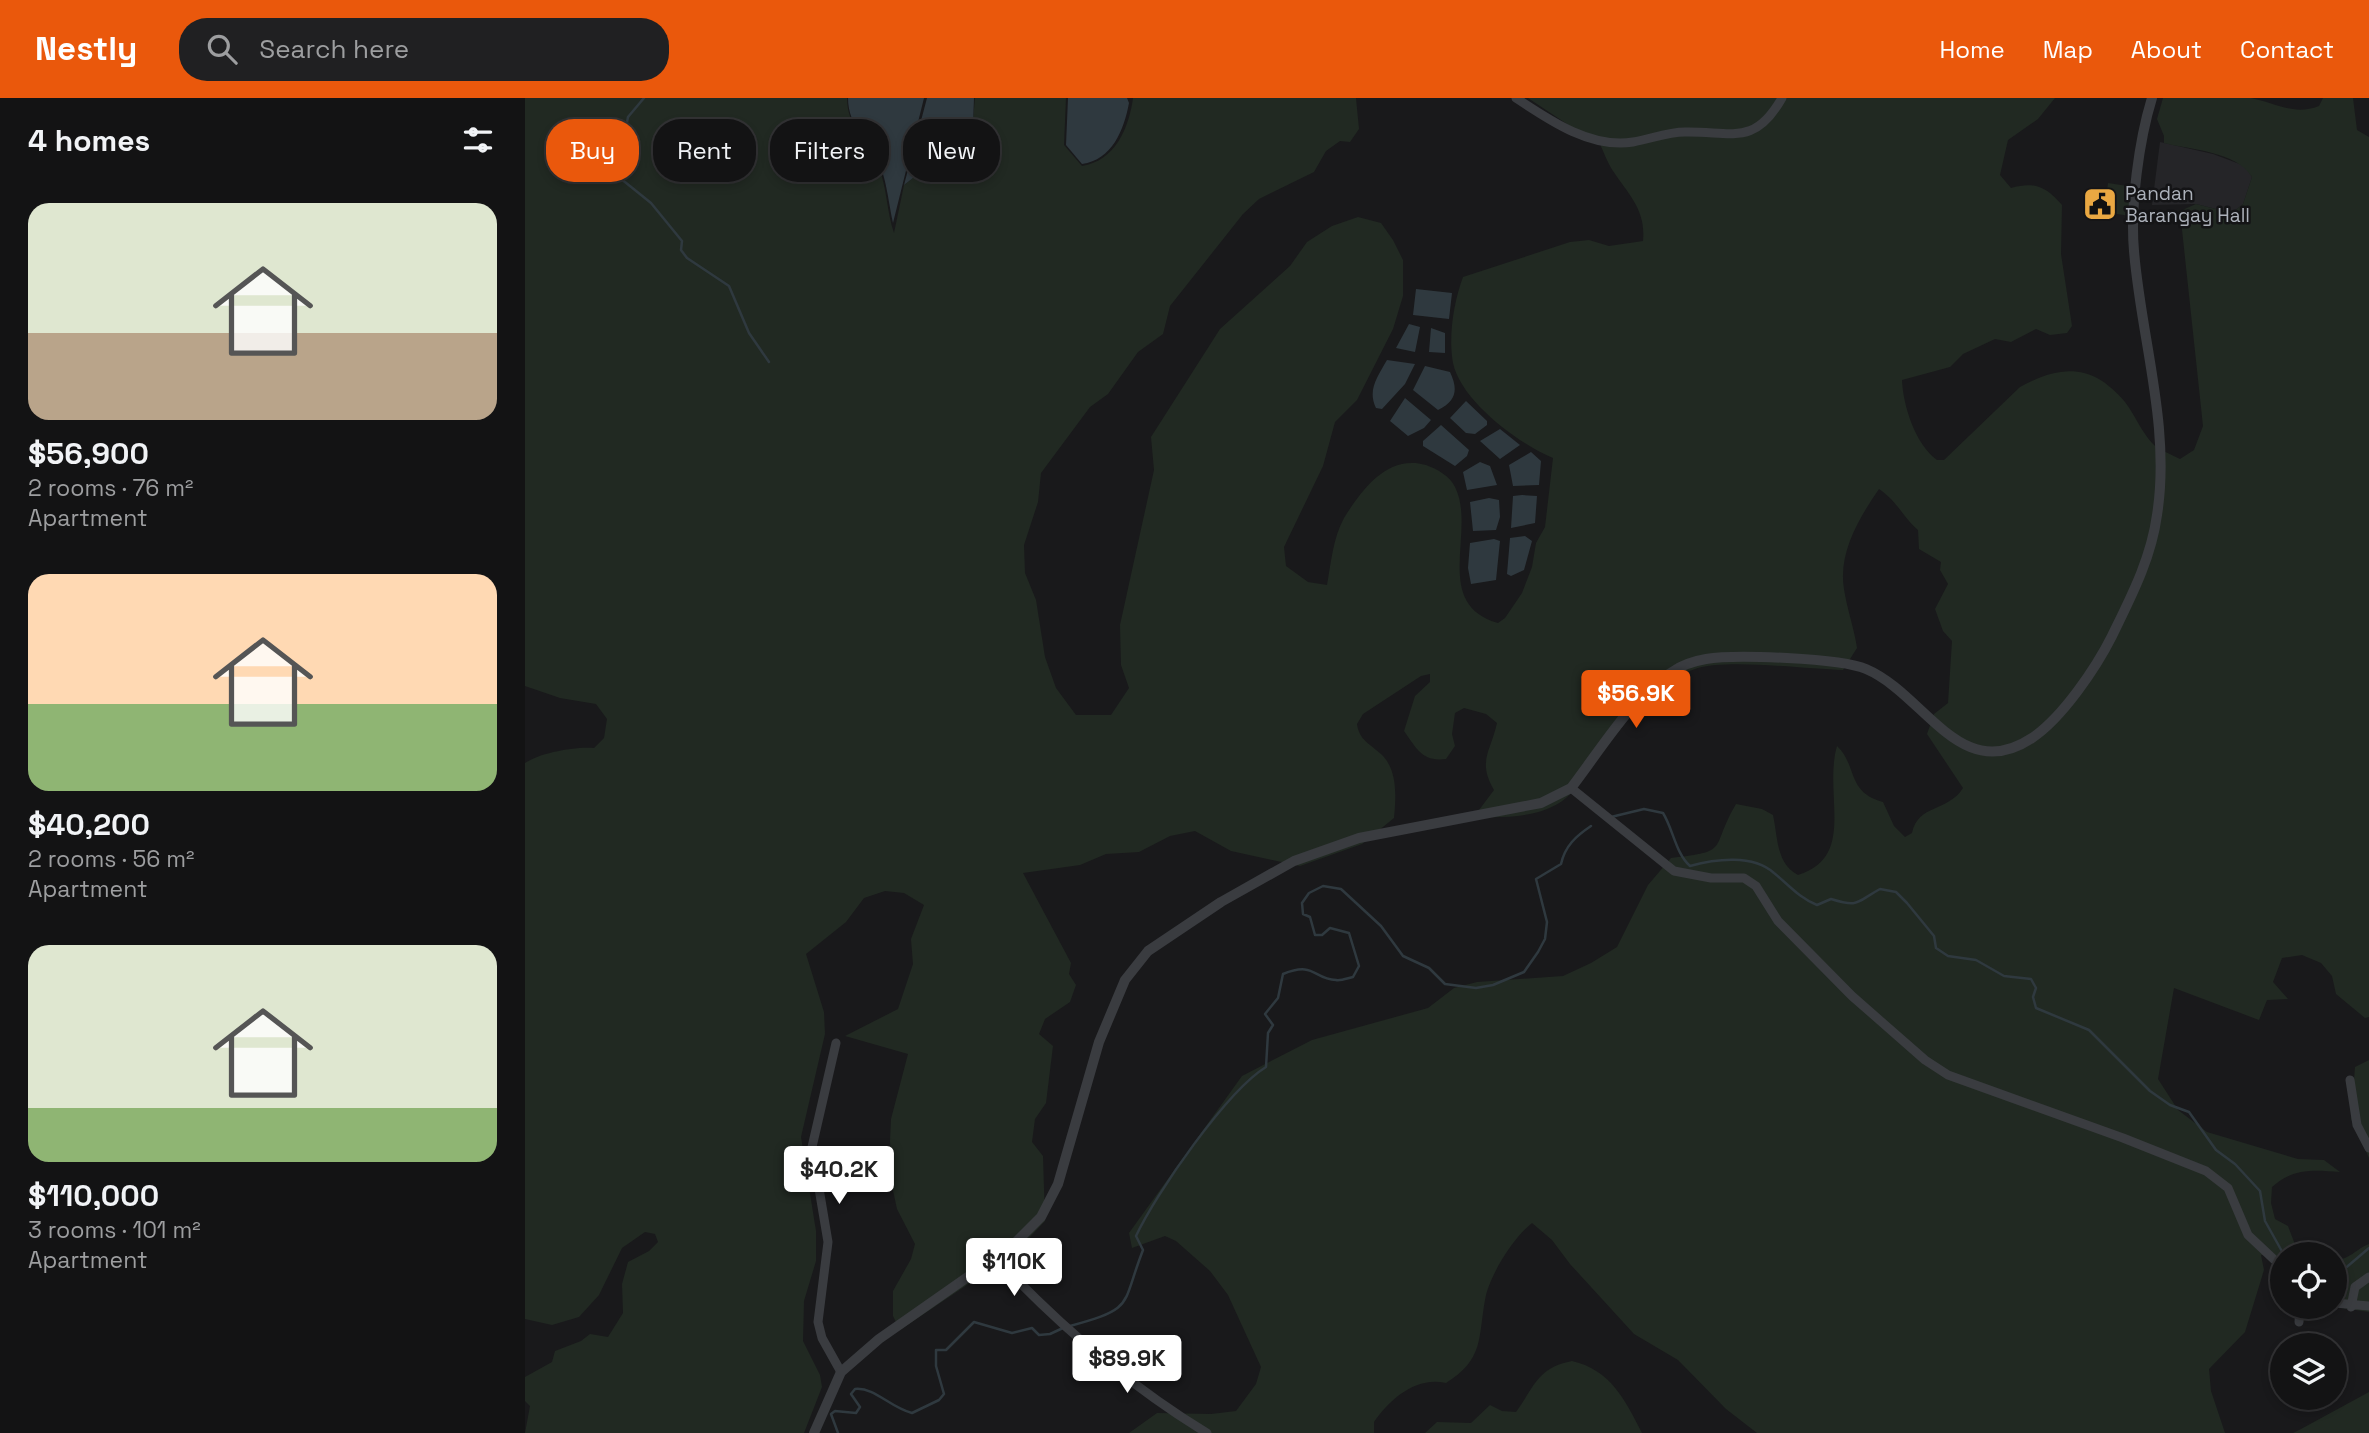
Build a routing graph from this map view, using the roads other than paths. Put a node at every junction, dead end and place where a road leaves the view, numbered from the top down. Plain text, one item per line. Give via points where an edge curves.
1 (1515, 98) edge
2 (1782, 98) edge
3 (2153, 98) edge
4 (1571, 788) junction
5 (837, 1043) dead end
6 (2350, 1080) dead end
7 (2369, 1148) edge
8 (2270, 1256) edge
9 (996, 1258) junction
10 (2369, 1277) edge
11 (2347, 1306) edge
12 (2369, 1306) edge
13 (2351, 1307) junction
14 (2299, 1319) edge
15 (2299, 1322) dead end
16 (841, 1372) junction
17 (814, 1433) edge
18 (1206, 1433) edge

1 - 2 street via 1563,127 1622,143 1669,133 1746,133 1768,119
3 - 4 street via 2136,193 2133,247 2155,399 2160,467 2157,517 2130,600 2102,655 2065,704 2021,745 1980,753 1962,745 1865,668 1739,657 1702,659 1669,673 1650,691
4 - 8 street via 1674,871 1744,878 1756,886 1778,921 1852,996 1948,1075 2162,1153 2217,1178 2235,1200 2248,1235
4 - 9 street via 1541,803 1359,838 1294,861 1148,951 1125,980 1099,1042 1053,1196 1028,1233
5 - 16 street via 811,1147 828,1242 818,1322
6 - 7 street via 2357,1125
9 - 16 street via 879,1339
9 - 18 street via 1053,1318 1168,1410
10 - 13 street via 2355,1287
11 - 13 street
12 - 13 street
14 - 15 street
16 - 17 street

